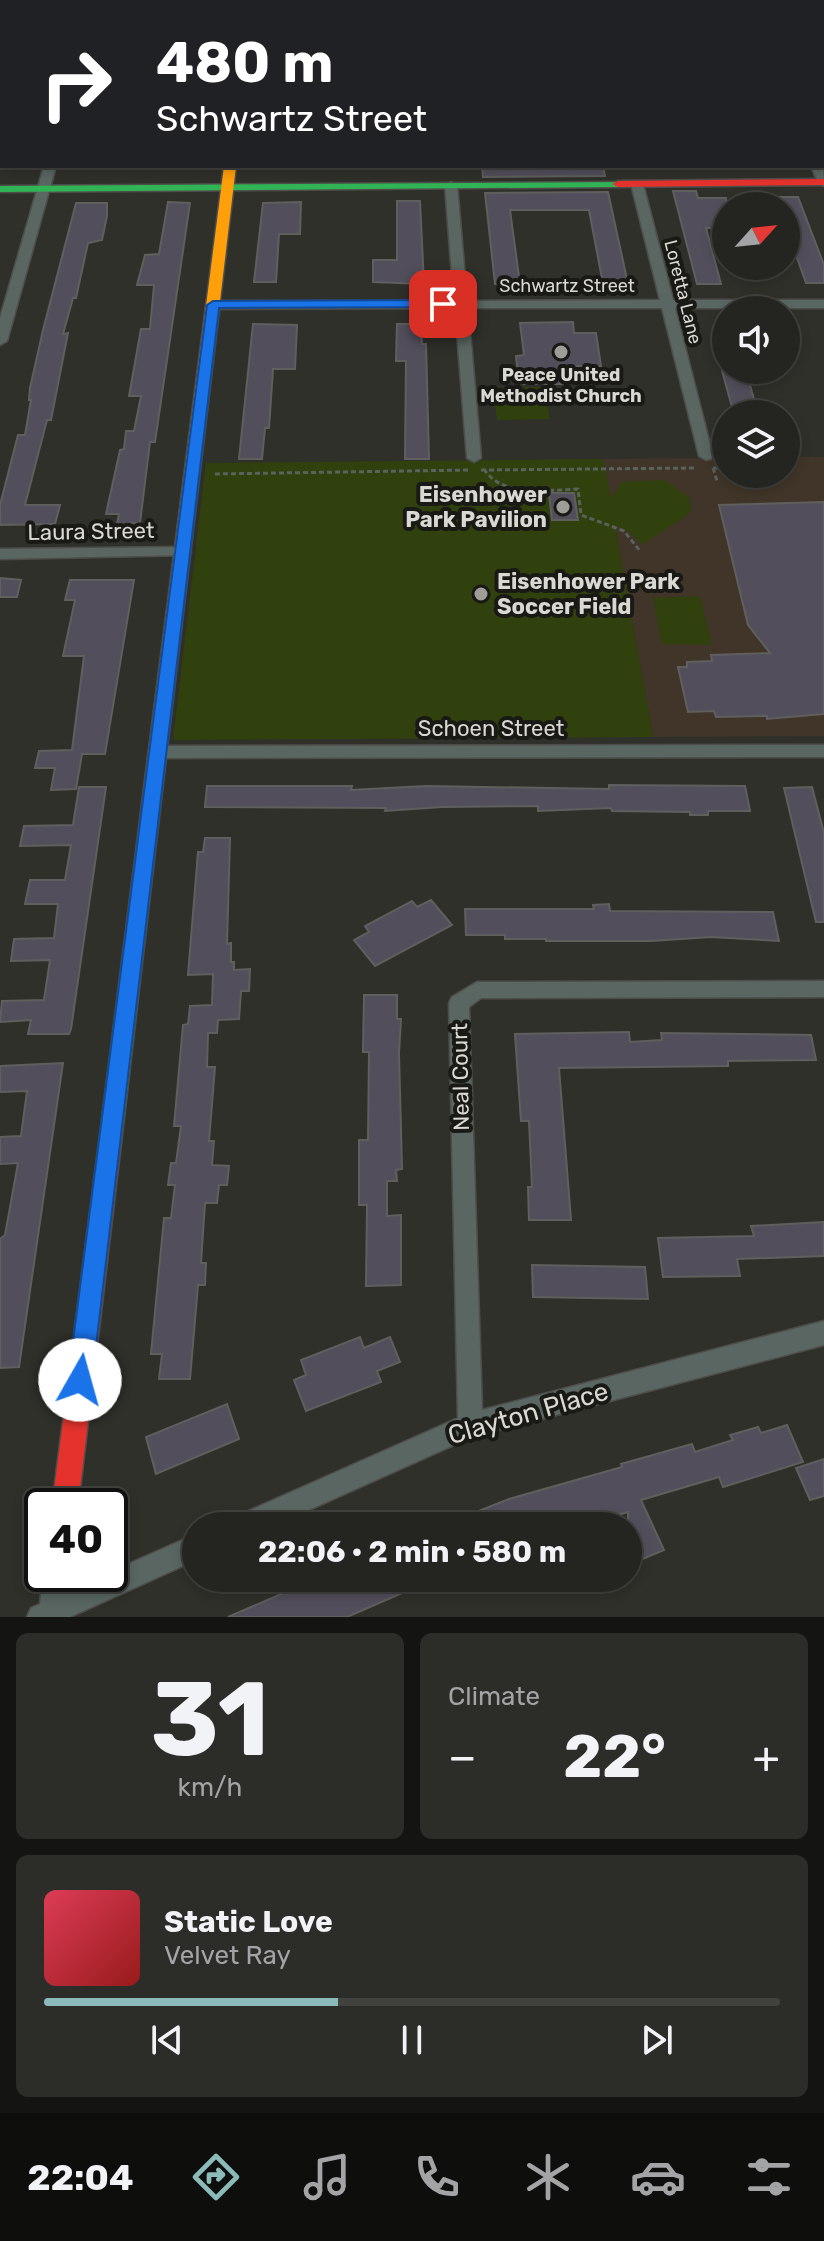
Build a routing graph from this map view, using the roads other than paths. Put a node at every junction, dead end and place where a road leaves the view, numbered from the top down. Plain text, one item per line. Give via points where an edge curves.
1 (49, 168) edge
2 (230, 168) edge
3 (824, 183) edge
4 (637, 184) junction
5 (451, 185) junction
6 (228, 187) junction
7 (44, 188) junction
8 (0, 189) edge
9 (460, 304) junction
10 (667, 304) junction
11 (824, 304) edge
12 (213, 305) junction
13 (0, 341) edge
14 (474, 458) road end
15 (702, 462) road end
16 (183, 552) junction
17 (0, 554) edge
18 (824, 751) edge
19 (158, 752) junction
20 (824, 989) edge
21 (824, 1333) edge
22 (470, 1425) junction
23 (67, 1488) edge
24 (275, 1512) edge
25 (182, 1553) edge
26 (52, 1592) edge
27 (46, 1614) edge

1 - 7 street
2 - 6 street
3 - 4 street
4 - 5 street
4 - 10 street, Loretta Lane
5 - 6 street
5 - 9 street
6 - 7 street
6 - 12 street
7 - 8 street
7 - 13 street
9 - 10 street, Schwartz Street
9 - 12 street, Schwartz Street
9 - 14 street
10 - 11 street, Schwartz Street
10 - 15 street, Loretta Lane
12 - 16 street
16 - 17 street, Laura Street
16 - 19 street
18 - 19 street, Schoen Street
19 - 23 street
20 - 22 street, Neal Court via 477,990 459,1003
21 - 22 street, Clayton Place
22 - 24 street, Clayton Place
25 - 27 street
26 - 27 street

